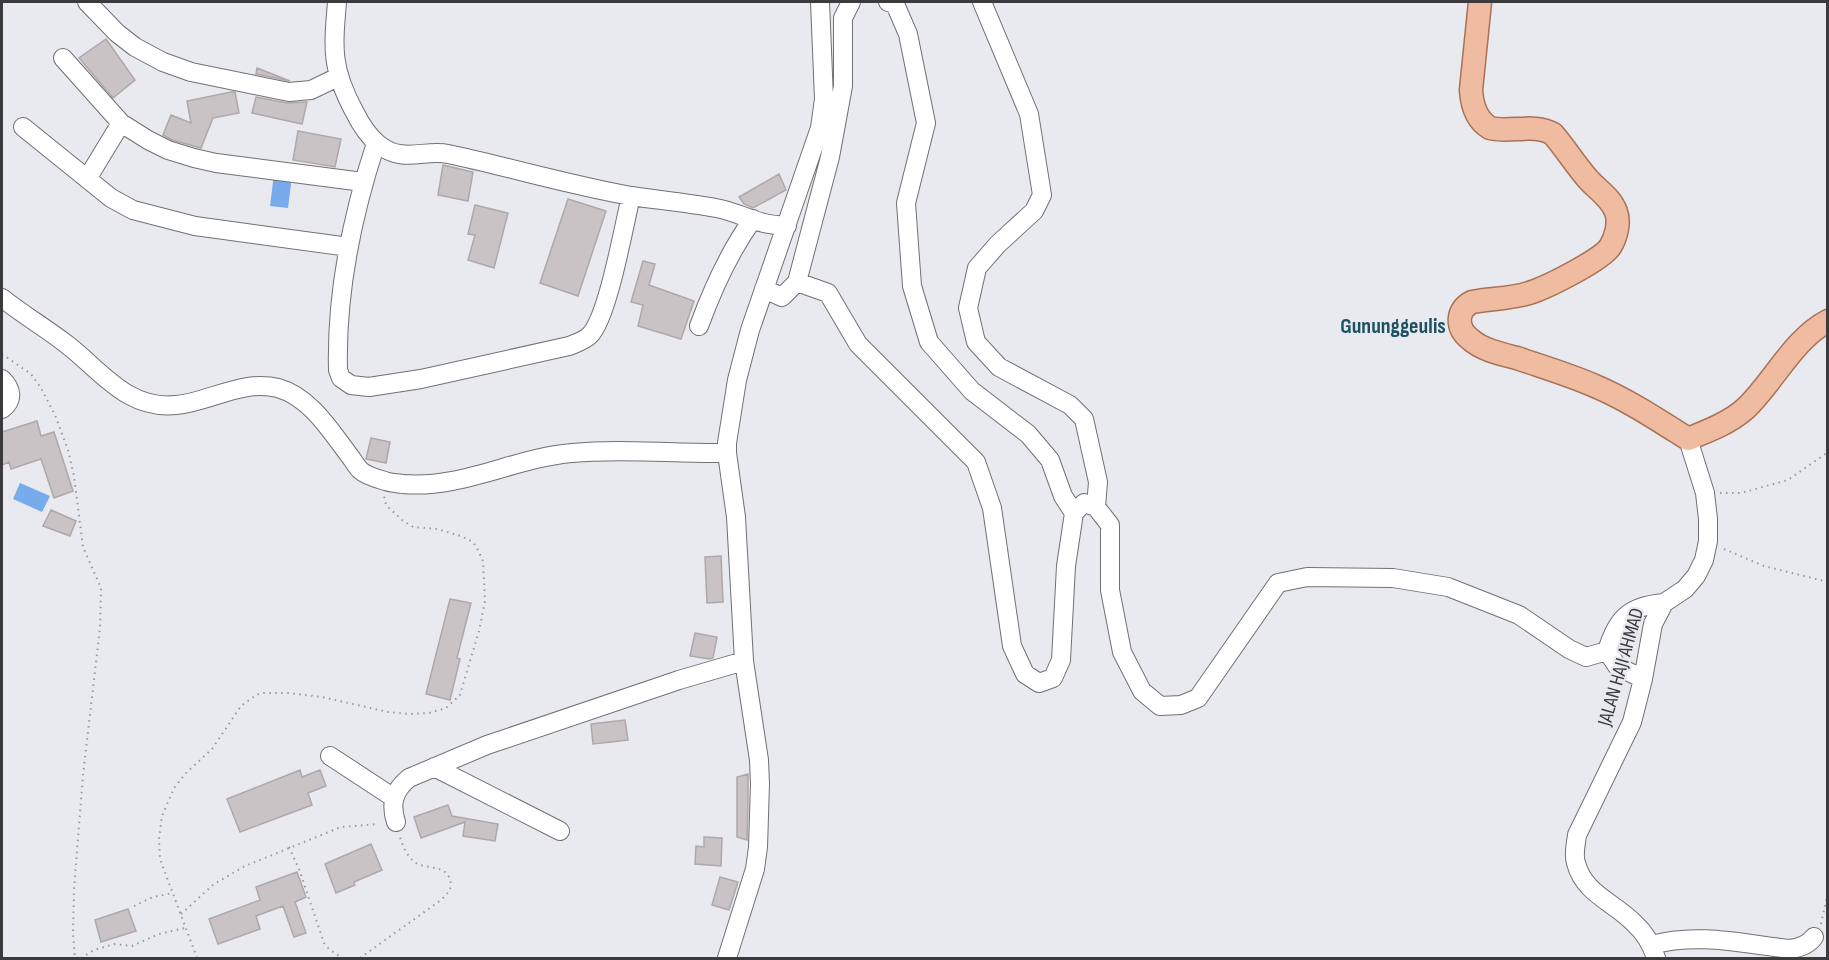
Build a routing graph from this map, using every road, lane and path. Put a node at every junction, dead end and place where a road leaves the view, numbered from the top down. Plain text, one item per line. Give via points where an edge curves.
1 (87, 2) edge
2 (337, 2) edge
3 (820, 2) edge
4 (851, 2) edge
5 (888, 2) edge
6 (982, 2) edge
7 (1480, 2) edge
8 (63, 58) dead end
9 (338, 77) junction
10 (122, 123) junction
11 (23, 127) dead end
12 (376, 143) junction
13 (87, 179) junction
14 (363, 182) junction
15 (631, 196) junction
16 (753, 219) junction
17 (786, 226) junction
18 (349, 247) junction
19 (797, 282) junction
20 (764, 289) junction
21 (2, 298) edge
22 (1827, 321) edge
23 (699, 326) dead end
24 (2, 354) edge
25 (2, 379) edge
26 (2, 409) edge
27 (1688, 439) junction
28 (1827, 452) edge
29 (727, 453) junction
30 (387, 482) junction
31 (1705, 493) junction
32 (1096, 507) junction
33 (1074, 513) junction
34 (1708, 541) junction
35 (1827, 582) edge
36 (1664, 603) junction
37 (1607, 651) junction
38 (744, 661) junction
39 (1643, 680) junction
40 (330, 756) dead end
41 (434, 767) junction
42 (394, 798) junction
43 (396, 822) junction
44 (560, 831) dead end
45 (289, 847) junction
46 (1827, 892) edge
47 (173, 893) junction
48 (134, 906) dead end
49 (181, 914) junction
50 (185, 928) junction
51 (1814, 937) joint
52 (1654, 952) edge
53 (75, 958) edge
54 (81, 958) edge
55 (197, 958) edge
56 (342, 958) edge
57 (360, 958) edge
58 (728, 958) edge

1 - 9 street via 135,47 190,72 289,92 311,90
2 - 9 street via 334,56
3 - 17 street via 823,113
4 - 19 street via 843,18 843,86 830,157
5 - 33 street via 895,4 908,34 926,123 906,203 912,286 929,342 972,391 1028,434 1050,460
6 - 32 street via 1029,114 1042,195 1034,211 977,268 968,308 976,342 999,367 1070,405 1084,419 1098,482
7 - 27 main road via 1472,90 1472,104 1478,115 1490,128 1552,134 1589,181 1607,197 1616,210 1617,224 1610,247 1593,261 1535,291 1469,303 1461,312 1461,327 1476,344 1596,386
8 - 10 street
9 - 12 street via 359,122
10 - 13 street
10 - 14 street via 168,150 194,158
11 - 13 street
12 - 14 street
12 - 15 street via 400,154 444,153
13 - 18 street via 133,210 195,226
14 - 18 street
15 - 16 street via 718,208
15 - 18 street via 605,304 591,334 569,346 421,379 369,387 351,385 341,378 338,359
16 - 17 street
16 - 23 street via 722,270
17 - 20 street
19 - 20 street via 782,297
19 - 33 street via 828,293 858,344 976,462 992,508 1012,646 1025,674 1039,683 1053,678 1060,660
20 - 29 street via 737,380
21 - 30 street via 66,344 118,389 142,402 178,405 252,386 289,392 313,410 361,471
22 - 27 main road via 1798,346 1747,407 1717,427
24 - 53 path via 31,374 58,424 74,476 83,547 101,588 74,889
25 - 26 street via 11,394
27 - 31 street, JALAN HAJI AHMAD
28 - 31 path via 1788,480 1741,493
29 - 30 street via 570,453 447,483
29 - 38 street via 736,517
30 - 47 path via 383,495 386,505 402,520 413,527 437,529 473,542 483,561 485,601 460,695 446,708 410,714 299,694 263,693 248,700 212,749 186,773 170,795 162,816 159,851
31 - 34 street, JALAN HAJI AHMAD
32 - 33 street via 1084,502
32 - 37 street via 1110,525 1110,590 1122,652 1142,691 1160,706 1181,705 1198,698 1278,583 1307,577 1393,578 1448,587 1520,615 1586,657
34 - 35 path via 1743,559
34 - 36 street, JALAN HAJI AHMAD via 1696,576
36 - 37 street via 1647,604 1624,617 1613,632
36 - 39 street, JALAN HAJI AHMAD via 1653,624
37 - 39 street via 1617,666
38 - 41 street via 656,687
38 - 58 street via 759,760 760,809 755,869
39 - 52 street, JALAN HAJI AHMAD via 1632,722 1577,835 1575,854 1586,884 1634,922
40 - 42 street
41 - 42 street via 409,778
41 - 44 street
42 - 43 street
43 - 45 path via 341,827
43 - 57 path via 412,859 443,870 451,887 441,900
45 - 49 path via 231,873
45 - 56 path via 324,943
46 - 51 path via 1823,919
47 - 48 path
47 - 49 path
49 - 50 path
50 - 54 path via 132,946 114,944
50 - 55 path
51 - 52 street via 1790,949 1709,939 1668,940

